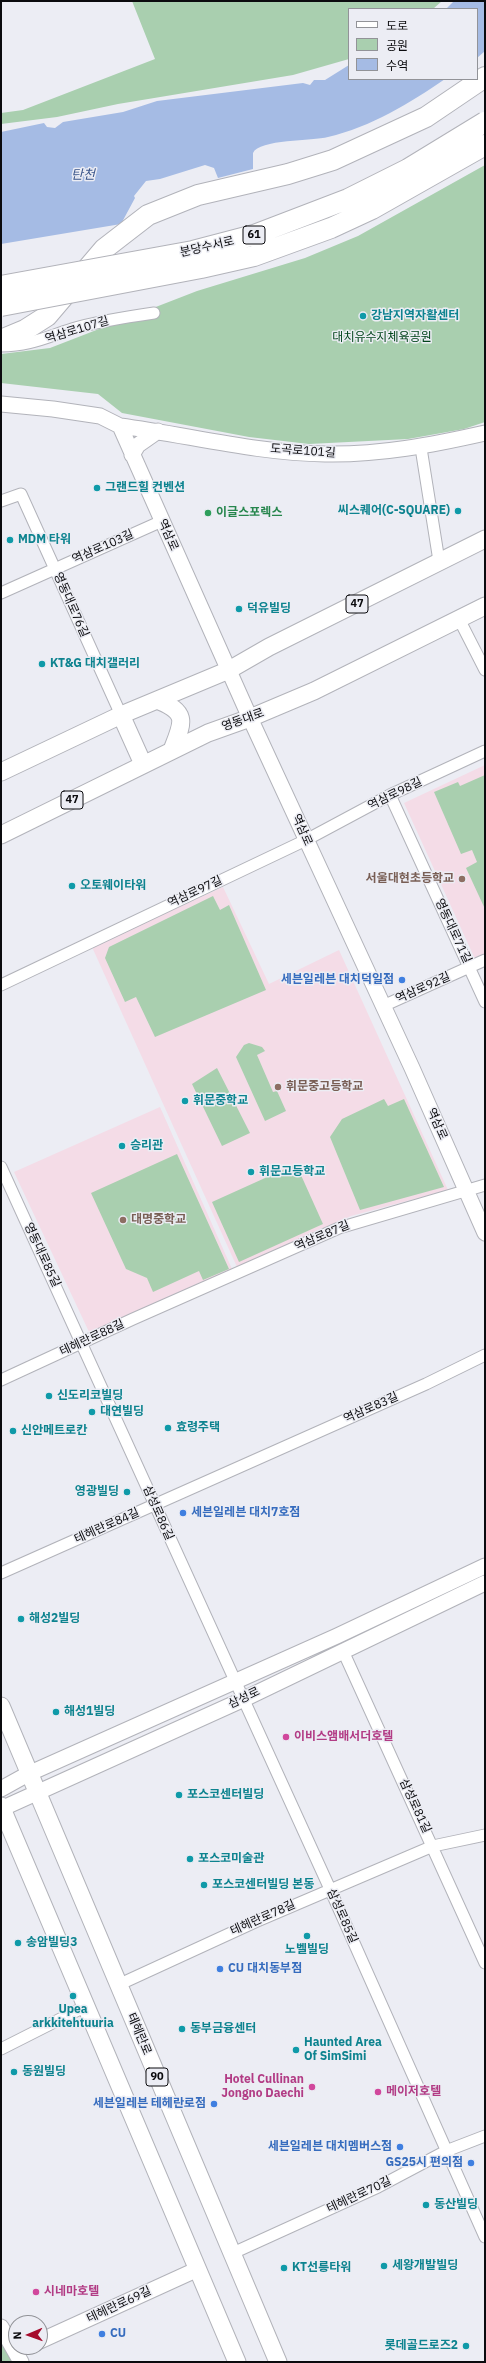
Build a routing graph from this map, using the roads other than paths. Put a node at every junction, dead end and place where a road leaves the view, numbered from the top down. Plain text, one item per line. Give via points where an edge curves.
1 (485, 77) edge
2 (485, 122) edge
3 (485, 145) edge
4 (1, 286) edge
5 (1, 306) edge
6 (154, 312) dead end
7 (1, 340) edge
8 (1, 346) edge
9 (1, 404) edge
10 (120, 426) junction
11 (158, 431) junction
12 (485, 433) edge
13 (421, 448) junction
14 (132, 455) junction
15 (1, 501) edge
16 (162, 520) junction
17 (485, 539) edge
18 (440, 561) junction
19 (55, 569) junction
20 (1, 593) edge
21 (485, 606) edge
22 (459, 620) junction
23 (229, 670) junction
24 (485, 670) edge
25 (157, 700) junction
26 (121, 715) junction
27 (250, 718) junction
28 (172, 750) junction
29 (485, 751) edge
30 (143, 764) junction
31 (1, 772) edge
32 (390, 795) junction
33 (1, 835) edge
34 (306, 840) junction
35 (485, 960) edge
36 (470, 967) junction
37 (1, 985) edge
38 (485, 1002) edge
39 (383, 1006) junction
40 (1, 1167) edge
41 (485, 1185) edge
42 (467, 1191) junction
43 (485, 1233) edge
44 (184, 1298) joint
45 (83, 1343) junction
46 (485, 1356) edge
47 (1, 1380) edge
48 (257, 1459) joint
49 (154, 1504) junction
50 (485, 1566) edge
51 (1, 1573) edge
52 (485, 1583) edge
53 (343, 1651) junction
54 (234, 1682) junction
55 (242, 1700) junction
56 (1, 1706) edge
57 (28, 1774) junction
58 (1, 1789) edge
59 (37, 1792) junction
60 (1, 1808) edge
61 (485, 1835) edge
62 (433, 1846) junction
63 (330, 1889) junction
64 (485, 1963) edge
65 (118, 1985) junction
66 (86, 2006) junction
67 (1, 2049) edge
68 (485, 2136) edge
69 (446, 2151) junction
70 (485, 2237) edge
71 (233, 2253) junction
72 (198, 2269) junction
73 (1, 2327) edge
74 (8, 2336) edge
75 (48, 2337) edge
76 (237, 2362) edge
77 (278, 2362) edge

1 - 7 highway, bridge via 426,117 333,160 288,174 198,195 148,215 104,250 47,316 25,330
2 - 4 highway, 분당수서로 / 61, bridge via 420,162 348,199 254,236 193,251
3 - 5 highway, 분당수서로 / 61, bridge via 372,209 331,228 261,253 201,268
6 - 8 street, 역삼로107길 via 71,330 26,345
9 - 10 main road via 100,416
10 - 11 main road, 도곡로101길
10 - 14 main road, 역삼로
11 - 13 main road, 도곡로101길 via 272,450 325,454 390,452
11 - 14 main road via 145,438
12 - 13 main road, 도곡로101길
13 - 18 street
14 - 16 main road, 역삼로
15 - 19 street, 영동대로76길 via 21,494
16 - 19 street, 역삼로103길
16 - 23 main road, 역삼로
17 - 18 main road, 47
18 - 23 main road, 47 via 269,647
19 - 20 street, 역삼로103길
19 - 26 street, 영동대로76길
21 - 22 main road, 영동대로 / 47
22 - 24 street
22 - 27 main road, 영동대로 / 47 via 314,691
23 - 25 main road, 47
23 - 27 main road, 역삼로
25 - 26 main road, 47
25 - 28 main road via 173,707 181,719
26 - 30 main road
26 - 31 main road, 47
27 - 28 main road, 영동대로 / 47 via 208,733
27 - 34 main road, 역삼로
28 - 30 main road, 영동대로 / 47
29 - 32 street, 역삼로98길
30 - 33 main road, 영동대로 / 47
32 - 34 street, 역삼로98길
32 - 36 street, 영동대로71길
34 - 37 street, 역삼로97길
34 - 39 main road, 역삼로
35 - 36 street, 역삼로92길
36 - 38 street, 영동대로71길
36 - 39 street, 역삼로92길
39 - 42 main road, 역삼로
40 - 45 street, 영동대로85길
41 - 42 street, 역삼로87길
42 - 43 main road, 역삼로
42 - 44 street, 역삼로87길 via 352,1223
44 - 45 street, 테헤란로88길
45 - 47 street, 테헤란로88길
45 - 49 street, 삼성로86길
46 - 48 street, 역삼로83길
48 - 49 street, 테헤란로84길
49 - 51 street, 테헤란로84길
49 - 54 street, 삼성로86길
50 - 54 main road, 삼성로
52 - 53 main road, 삼성로
53 - 55 main road, 삼성로
53 - 62 street, 삼성로81길
54 - 55 street, 삼성로85길
54 - 57 main road, 삼성로
55 - 59 main road, 삼성로
55 - 63 street, 삼성로85길
56 - 57 main road, 테헤란로 / 90
57 - 58 main road, 삼성로
57 - 59 main road, 테헤란로 / 90
59 - 60 main road, 삼성로
59 - 65 main road, 테헤란로 / 90
60 - 66 main road
61 - 62 street, 테헤란로78길
62 - 63 street, 테헤란로78길
62 - 64 street, 삼성로81길
63 - 65 street, 테헤란로78길
63 - 69 street, 삼성로85길
65 - 71 main road, 테헤란로 / 90
66 - 67 street
66 - 72 main road
68 - 69 street, 테헤란로70길
69 - 70 street, 삼성로85길
69 - 71 street, 테헤란로70길 via 378,2187
71 - 77 main road, 테헤란로 / 90
72 - 75 main road, 테헤란로69길
72 - 76 main road
73 - 74 main road

